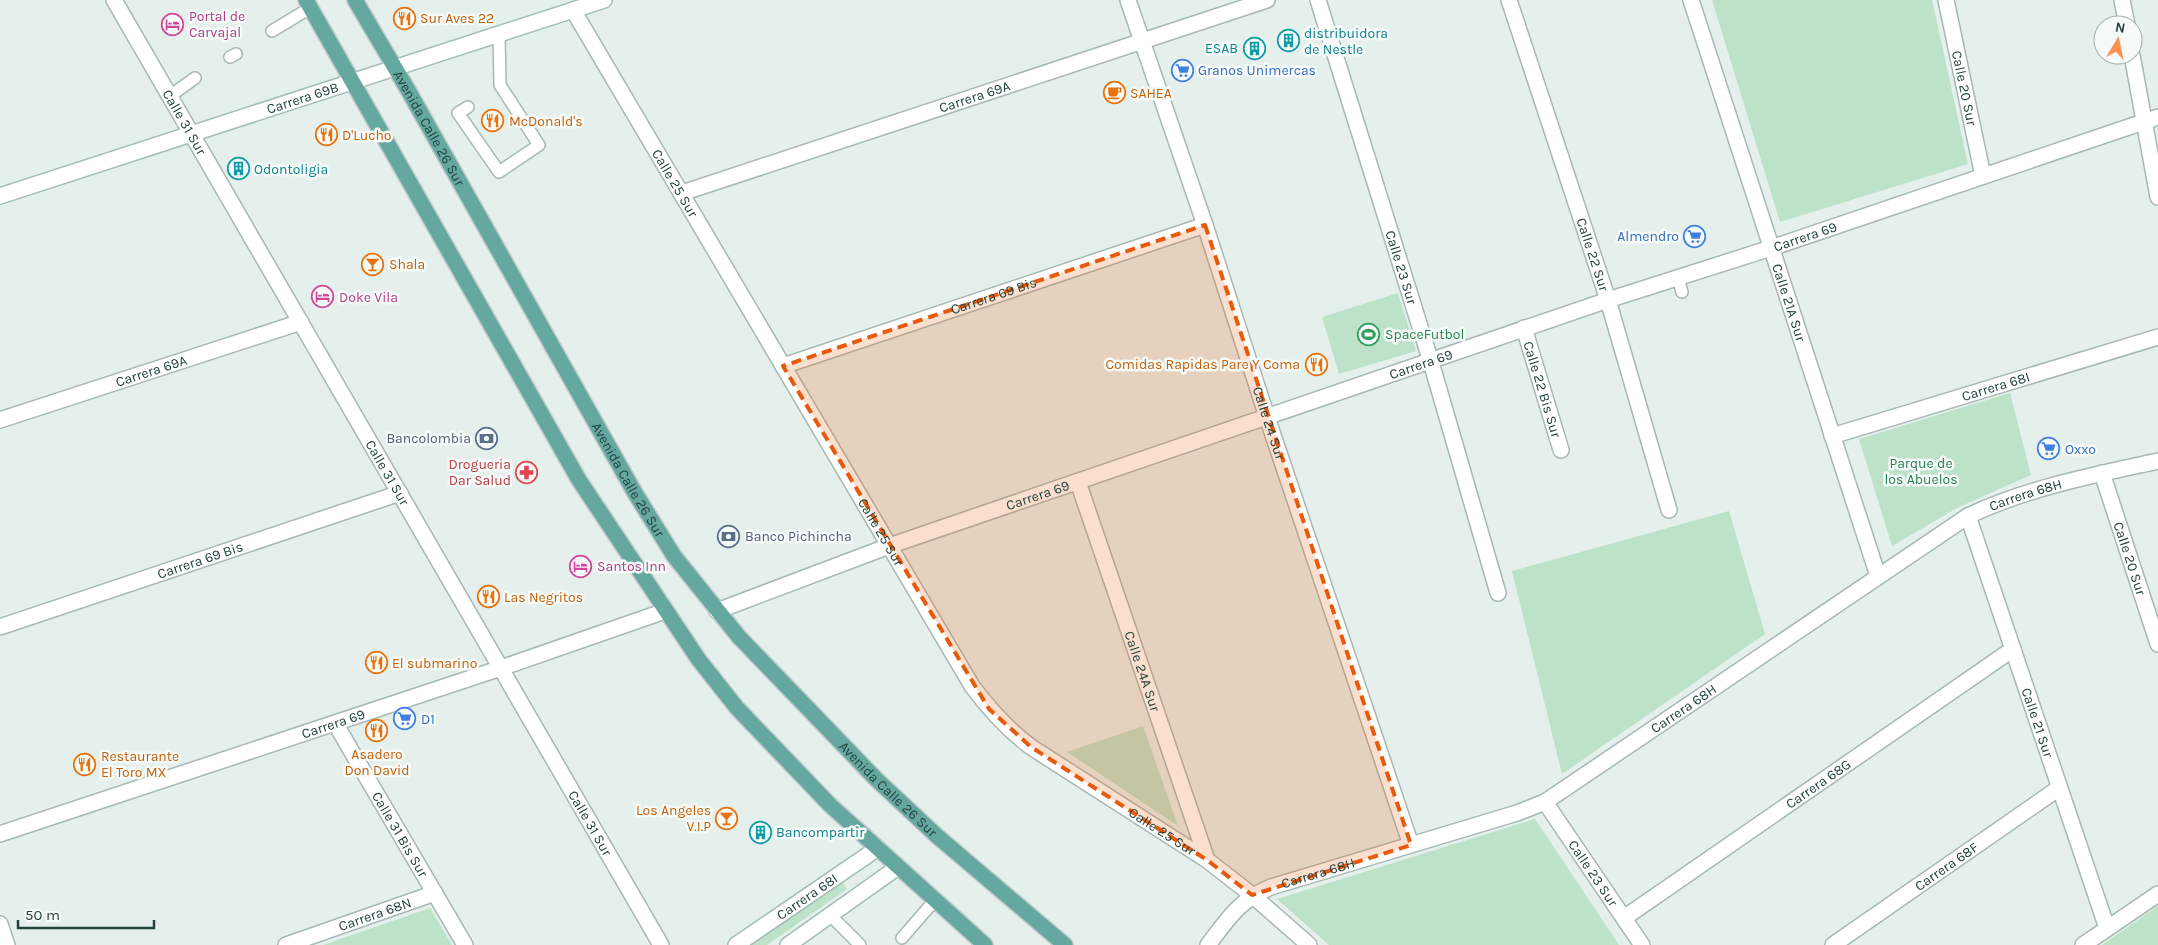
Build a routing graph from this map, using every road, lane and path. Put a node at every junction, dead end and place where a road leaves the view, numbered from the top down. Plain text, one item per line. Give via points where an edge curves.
1 (114, 0) edge
2 (355, 0) edge
3 (604, 0) edge
4 (1128, 0) edge
5 (1267, 0) edge
6 (1318, 0) edge
7 (1508, 0) edge
8 (1691, 0) edge
9 (1946, 0) edge
10 (2122, 0) edge
11 (308, 4) edge
12 (573, 10) junction
13 (2125, 15) edge
14 (272, 31) dead end
15 (498, 34) junction
16 (1142, 40) junction
17 (2135, 65) edge
18 (394, 67) junction
19 (195, 78) dead end
20 (350, 81) junction
21 (500, 84) junction
22 (490, 92) dead end
23 (170, 96) junction
24 (468, 107) dead end
25 (2151, 119) edge
26 (193, 133) junction
27 (1983, 176) junction
28 (682, 193) junction
29 (0, 196) edge
30 (2158, 197) edge
31 (1205, 225) junction
32 (1771, 248) junction
33 (1608, 300) junction
34 (301, 322) junction
35 (1524, 328) junction
36 (2158, 336) edge
37 (1431, 362) junction
38 (783, 366) junction
39 (1267, 417) junction
40 (0, 420) edge
41 (1832, 436) junction
42 (1561, 450) dead end
43 (2158, 461) edge
44 (2102, 473) junction
45 (1078, 482) junction
46 (400, 493) junction
47 (1669, 510) dead end
48 (1968, 516) junction
49 (889, 546) junction
50 (1878, 576) junction
51 (1498, 593) dead end
52 (2152, 608) edge
53 (665, 611) junction
54 (717, 611) junction
55 (0, 628) edge
56 (2158, 644) edge
57 (2013, 649) junction
58 (501, 668) junction
59 (335, 722) junction
60 (2059, 788) junction
61 (1545, 802) junction
62 (0, 834) edge
63 (1411, 845) junction
64 (878, 848) junction
65 (1206, 860) junction
66 (898, 867) junction
67 (435, 894) junction
68 (2158, 894) edge
69 (1252, 895) junction
70 (935, 900) junction
71 (830, 915) junction
72 (1624, 918) junction
73 (0, 924) edge
74 (2107, 928) junction
75 (902, 938) dead end
76 (7, 945) edge
77 (286, 945) edge
78 (465, 945) edge
79 (660, 945) edge
80 (736, 945) edge
81 (788, 945) edge
82 (860, 945) edge
83 (985, 945) edge
84 (1066, 945) edge
85 (1208, 945) edge
86 (1310, 945) edge
87 (1642, 945) edge
88 (1833, 945) edge
89 (2083, 945) edge

1 - 23 street, Calle 31 Sur
2 - 18 main road, Avenida Calle 26 Sur
3 - 12 street, Carrera 69B
4 - 16 street, Calle 24 Sur
5 - 16 street, Carrera 69A
6 - 37 street, Calle 23 Sur
7 - 33 street, Calle 22 Sur
8 - 32 street, Calle 21A Sur
9 - 27 street, Calle 20 Sur
10 - 13 street
11 - 14 lane
11 - 20 main road
12 - 15 street, Carrera 69B
12 - 28 street, Calle 25 Sur
15 - 18 street, Carrera 69B
15 - 21 lane
16 - 28 street, Carrera 69A
16 - 31 street, Calle 24 Sur
17 - 25 street
18 - 20 street, Carrera 69B
18 - 54 main road, Avenida Calle 26 Sur via 635,493 674,556
19 - 23 lane
20 - 26 street, Carrera 69B
20 - 53 main road via 579,480
21 - 22 lane
21 - 24 lane via 539,144 498,172 458,113
23 - 26 street, Calle 31 Sur
25 - 27 street, Carrera 69
25 - 30 street
26 - 29 street, Carrera 69B
26 - 34 street, Calle 31 Sur
27 - 32 street, Carrera 69
28 - 38 street, Calle 25 Sur
31 - 38 street, Carrera 69 Bis
31 - 39 street, Calle 24 Sur
32 - 33 street, Carrera 69 via 1680,285
32 - 41 street, Calle 21A Sur
33 - 35 street, Carrera 69
33 - 47 street, Calle 22 Sur
34 - 40 street, Carrera 69A
34 - 46 street, Calle 31 Sur
35 - 37 street, Carrera 69
35 - 42 street, Calle 22 Bis Sur
36 - 41 street, Carrera 68I
37 - 39 street, Carrera 69
37 - 51 street, Calle 23 Sur
38 - 49 street, Calle 25 Sur
39 - 45 street, Carrera 69
39 - 63 street, Calle 24 Sur
41 - 50 street, Calle 21A Sur
43 - 44 street, Carrera 68H
44 - 48 street, Carrera 68H via 2010,498
44 - 52 street, Calle 20 Sur
45 - 49 street, Carrera 69
45 - 65 street, Calle 24A Sur
46 - 55 street, Carrera 69 Bis
46 - 58 street, Calle 31 Sur
48 - 50 street, Carrera 68H
48 - 57 street, Calle 21 Sur
49 - 54 street, Carrera 69
49 - 65 street, Calle 25 Sur via 972,686 1011,732
50 - 61 street, Carrera 68H
52 - 56 street, Calle 20 Sur
53 - 58 street, Carrera 69
53 - 64 main road via 737,708 830,805
54 - 84 main road, Avenida Calle 26 Sur via 883,786 936,836
57 - 60 street, Calle 21 Sur
57 - 72 street, Carrera 68G
58 - 59 street, Carrera 69
58 - 79 street, Calle 31 Sur
59 - 62 street, Carrera 69
59 - 67 street, Calle 31 Bis Sur
60 - 74 street, Calle 21 Sur
60 - 88 street, Carrera 68F
61 - 63 street, Carrera 68H
61 - 72 street, Calle 23 Sur
63 - 69 street, Carrera 68H
64 - 66 main road
64 - 80 street, Carrera 68I
65 - 69 street, Calle 25 Sur
66 - 70 main road
66 - 71 street, Carrera 68I
67 - 77 street, Carrera 68N
67 - 78 street, Calle 31 Bis Sur
68 - 74 street
69 - 85 street, Carrera 68H via 1237,908
69 - 86 street, Calle 25 Sur
70 - 75 lane
70 - 83 main road
71 - 81 street, Carrera 68I
71 - 82 lane
72 - 87 street, Calle 23 Sur
73 - 76 street
74 - 89 street

